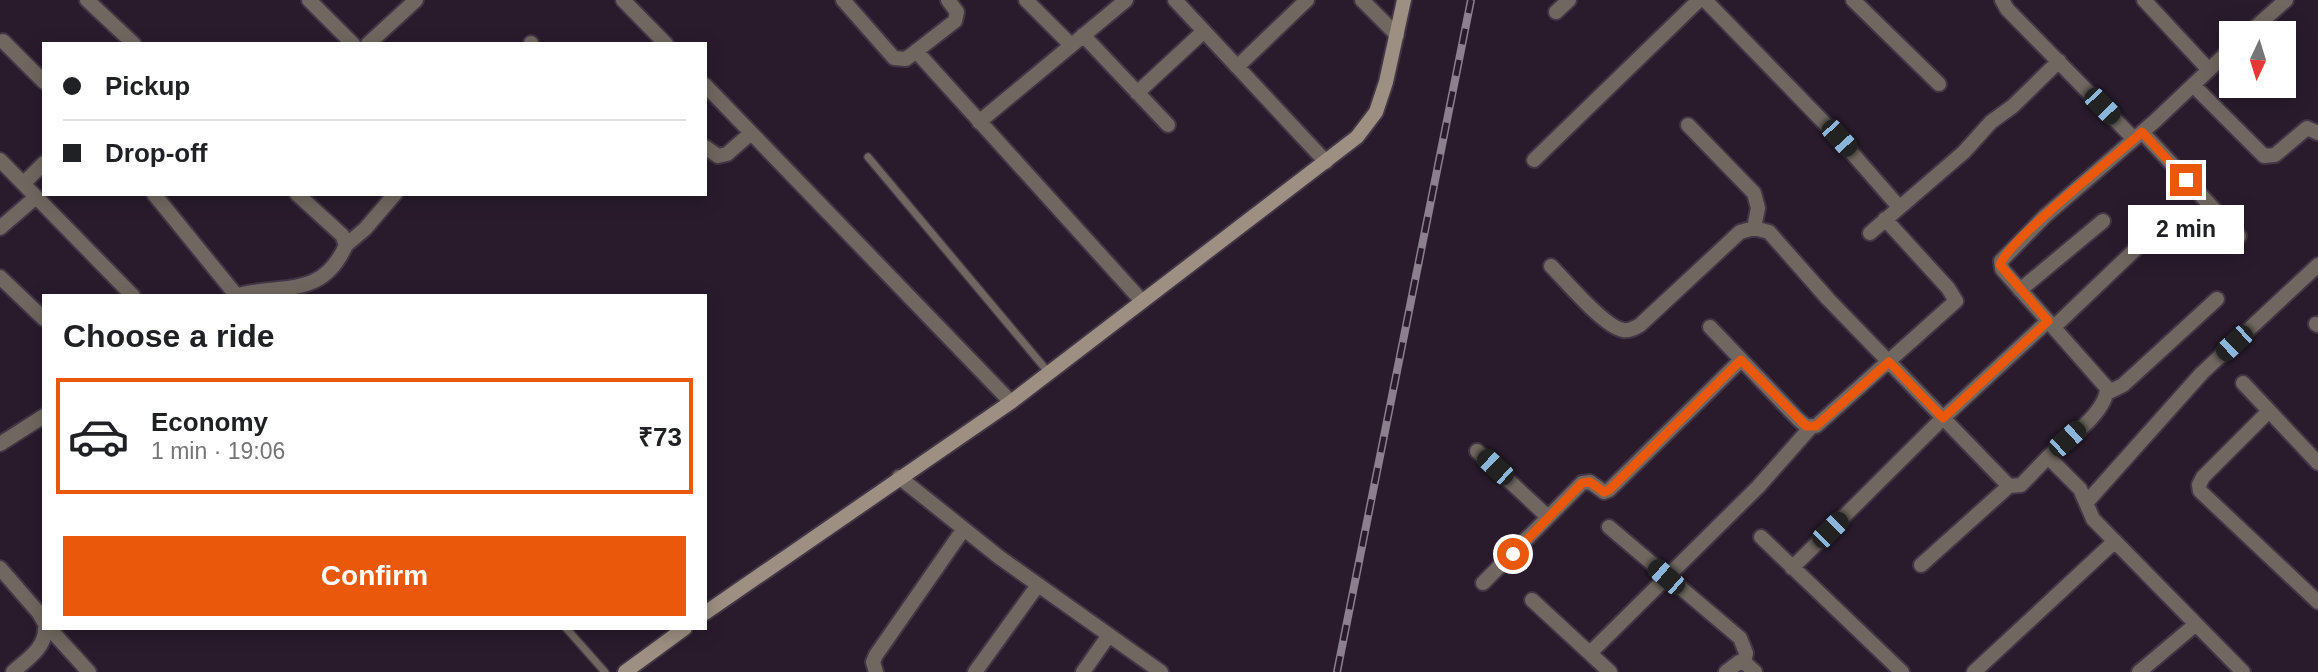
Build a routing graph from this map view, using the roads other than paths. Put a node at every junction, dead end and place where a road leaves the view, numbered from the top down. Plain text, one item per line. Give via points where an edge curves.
1 (87, 0) edge
2 (309, 0) edge
3 (416, 0) edge
4 (624, 0) edge
5 (843, 0) edge
6 (948, 0) edge
7 (1026, 0) edge
8 (1126, 0) edge
9 (1175, 0) edge
10 (1307, 0) edge
11 (1362, 0) edge
12 (1404, 0) edge
13 (1569, 0) edge
14 (1699, 0) edge
15 (1706, 0) edge
16 (1853, 0) edge
17 (2002, 0) edge
18 (2144, 0) edge
19 (2285, 0) edge
20 (1556, 12) dead end
21 (2262, 21) edge
22 (1204, 32) junction
23 (1397, 35) junction
24 (1077, 40) junction
25 (3, 41) dead end
26 (132, 42) edge
27 (351, 42) edge
28 (370, 42) edge
29 (664, 42) edge
30 (916, 51) junction
31 (2219, 60) edge
32 (2059, 61) junction
33 (1237, 67) junction
34 (2209, 70) junction
35 (42, 80) edge
36 (1939, 84) dead end
37 (2193, 85) junction
38 (707, 87) edge
39 (1137, 93) junction
40 (979, 122) junction
41 (1168, 125) dead end
42 (1688, 125) dead end
43 (751, 133) junction
44 (2318, 133) edge
45 (2138, 136) junction
46 (707, 148) edge
47 (868, 157) dead end
48 (0, 160) edge
49 (1534, 160) dead end
50 (1326, 162) junction
51 (42, 165) edge
52 (24, 183) junction
53 (156, 196) edge
54 (299, 196) edge
55 (393, 196) edge
56 (36, 197) junction
57 (1899, 207) junction
58 (1885, 219) junction
59 (2103, 221) dead end
60 (2164, 222) dead end
61 (0, 228) edge
62 (1754, 228) junction
63 (1870, 233) dead end
64 (2239, 236) dead end
65 (345, 246) junction
66 (1551, 265) dead end
67 (2318, 265) edge
68 (0, 277) edge
69 (2020, 290) junction
70 (131, 294) edge
71 (234, 294) edge
72 (242, 294) edge
73 (2217, 299) dead end
74 (1141, 300) junction
75 (42, 317) edge
76 (2051, 324) junction
77 (1710, 327) dead end
78 (1741, 360) junction
79 (1889, 362) junction
80 (1049, 373) junction
81 (2243, 383) dead end
82 (2107, 393) junction
83 (1010, 402) junction
84 (2269, 411) junction
85 (42, 417) edge
86 (1943, 418) junction
87 (1811, 427) junction
88 (0, 444) edge
89 (1477, 451) dead end
90 (2048, 457) junction
91 (2318, 463) edge
92 (899, 477) junction
93 (2009, 486) junction
94 (2086, 503) junction
95 (1548, 517) junction
96 (1609, 527) dead end
97 (963, 530) junction
98 (1761, 537) dead end
99 (2115, 541) junction
100 (1921, 565) dead end
101 (1793, 568) junction
102 (0, 569) edge
103 (1666, 577) junction
104 (1483, 583) dead end
105 (1038, 584) junction
106 (1532, 600) dead end
107 (2318, 602) edge
108 (707, 612) edge
109 (42, 618) edge
110 (2196, 624) junction
111 (47, 630) edge
112 (49, 630) edge
113 (568, 630) edge
114 (682, 630) edge
115 (1109, 635) junction
116 (1590, 653) junction
117 (1750, 667) edge
118 (13, 672) edge
119 (89, 672) edge
120 (605, 672) edge
121 (625, 672) edge
122 (876, 672) edge
123 (975, 672) edge
124 (1083, 672) edge
125 (1161, 672) edge
126 (1610, 672) edge
127 (1726, 672) edge
128 (1902, 672) edge
129 (1975, 672) edge
130 (2139, 672) edge
131 (2243, 672) edge

1 - 26 street
2 - 27 street
3 - 28 street
4 - 29 street
5 - 30 street via 894,58 906,59
6 - 30 street via 957,12 955,21
7 - 24 street
8 - 24 street
9 - 22 street
10 - 33 street
11 - 23 street
12 - 23 street
13 - 20 street
14 - 49 street
15 - 57 street
16 - 36 street
17 - 32 street
18 - 34 street
19 - 21 street
22 - 33 street
22 - 39 street
23 - 50 street via 1376,111 1357,137
24 - 39 street
24 - 40 street
25 - 35 street
30 - 40 street
31 - 34 street
32 - 45 street
32 - 57 street
33 - 50 street
34 - 37 street
37 - 44 street via 2264,156 2275,155 2307,128
37 - 45 street
38 - 43 street
39 - 41 street
40 - 74 street
42 - 62 street via 1754,193 1758,208
43 - 46 street via 727,154 718,156
43 - 83 street
45 - 64 street
45 - 69 street via 2045,216 2001,261 2002,270
47 - 80 lane
48 - 52 street
50 - 74 street
51 - 52 street
52 - 56 street
53 - 71 street
54 - 65 street via 342,235
55 - 65 street
56 - 61 street
56 - 70 street
57 - 58 street
58 - 63 street
58 - 79 street via 1956,301
59 - 69 street
60 - 76 street
62 - 66 street via 1740,232 1632,329 1621,330 1606,321
62 - 79 street via 1769,232
65 - 72 street via 340,258 312,284
67 - 94 street via 2202,373
68 - 75 street
69 - 76 street
73 - 82 street via 2123,385
74 - 80 street
76 - 82 street via 2104,383
76 - 86 street
77 - 78 street
78 - 87 street
78 - 95 street via 1609,490 1604,492 1586,481
79 - 86 street
79 - 87 street
80 - 83 street
81 - 84 street
82 - 90 street via 2098,412
83 - 92 street
84 - 91 street
84 - 107 street via 2203,477 2200,491
85 - 88 street
86 - 93 street
86 - 101 street
87 - 103 street
89 - 95 street
90 - 93 street via 2021,485
90 - 94 street via 2080,489
92 - 97 street
92 - 108 street
93 - 100 street
94 - 99 street via 2093,519
95 - 104 street
96 - 103 street
97 - 105 street
97 - 122 street via 876,655
98 - 101 street
99 - 110 street
99 - 129 street
101 - 128 street
102 - 109 street
103 - 116 street
103 - 117 street via 1740,638
105 - 115 street
105 - 123 street
106 - 116 street
110 - 130 street
110 - 131 street
111 - 118 street via 39,648
112 - 119 street
113 - 120 lane
114 - 121 street
115 - 124 street
115 - 125 street
116 - 126 street
117 - 127 street via 1740,662

